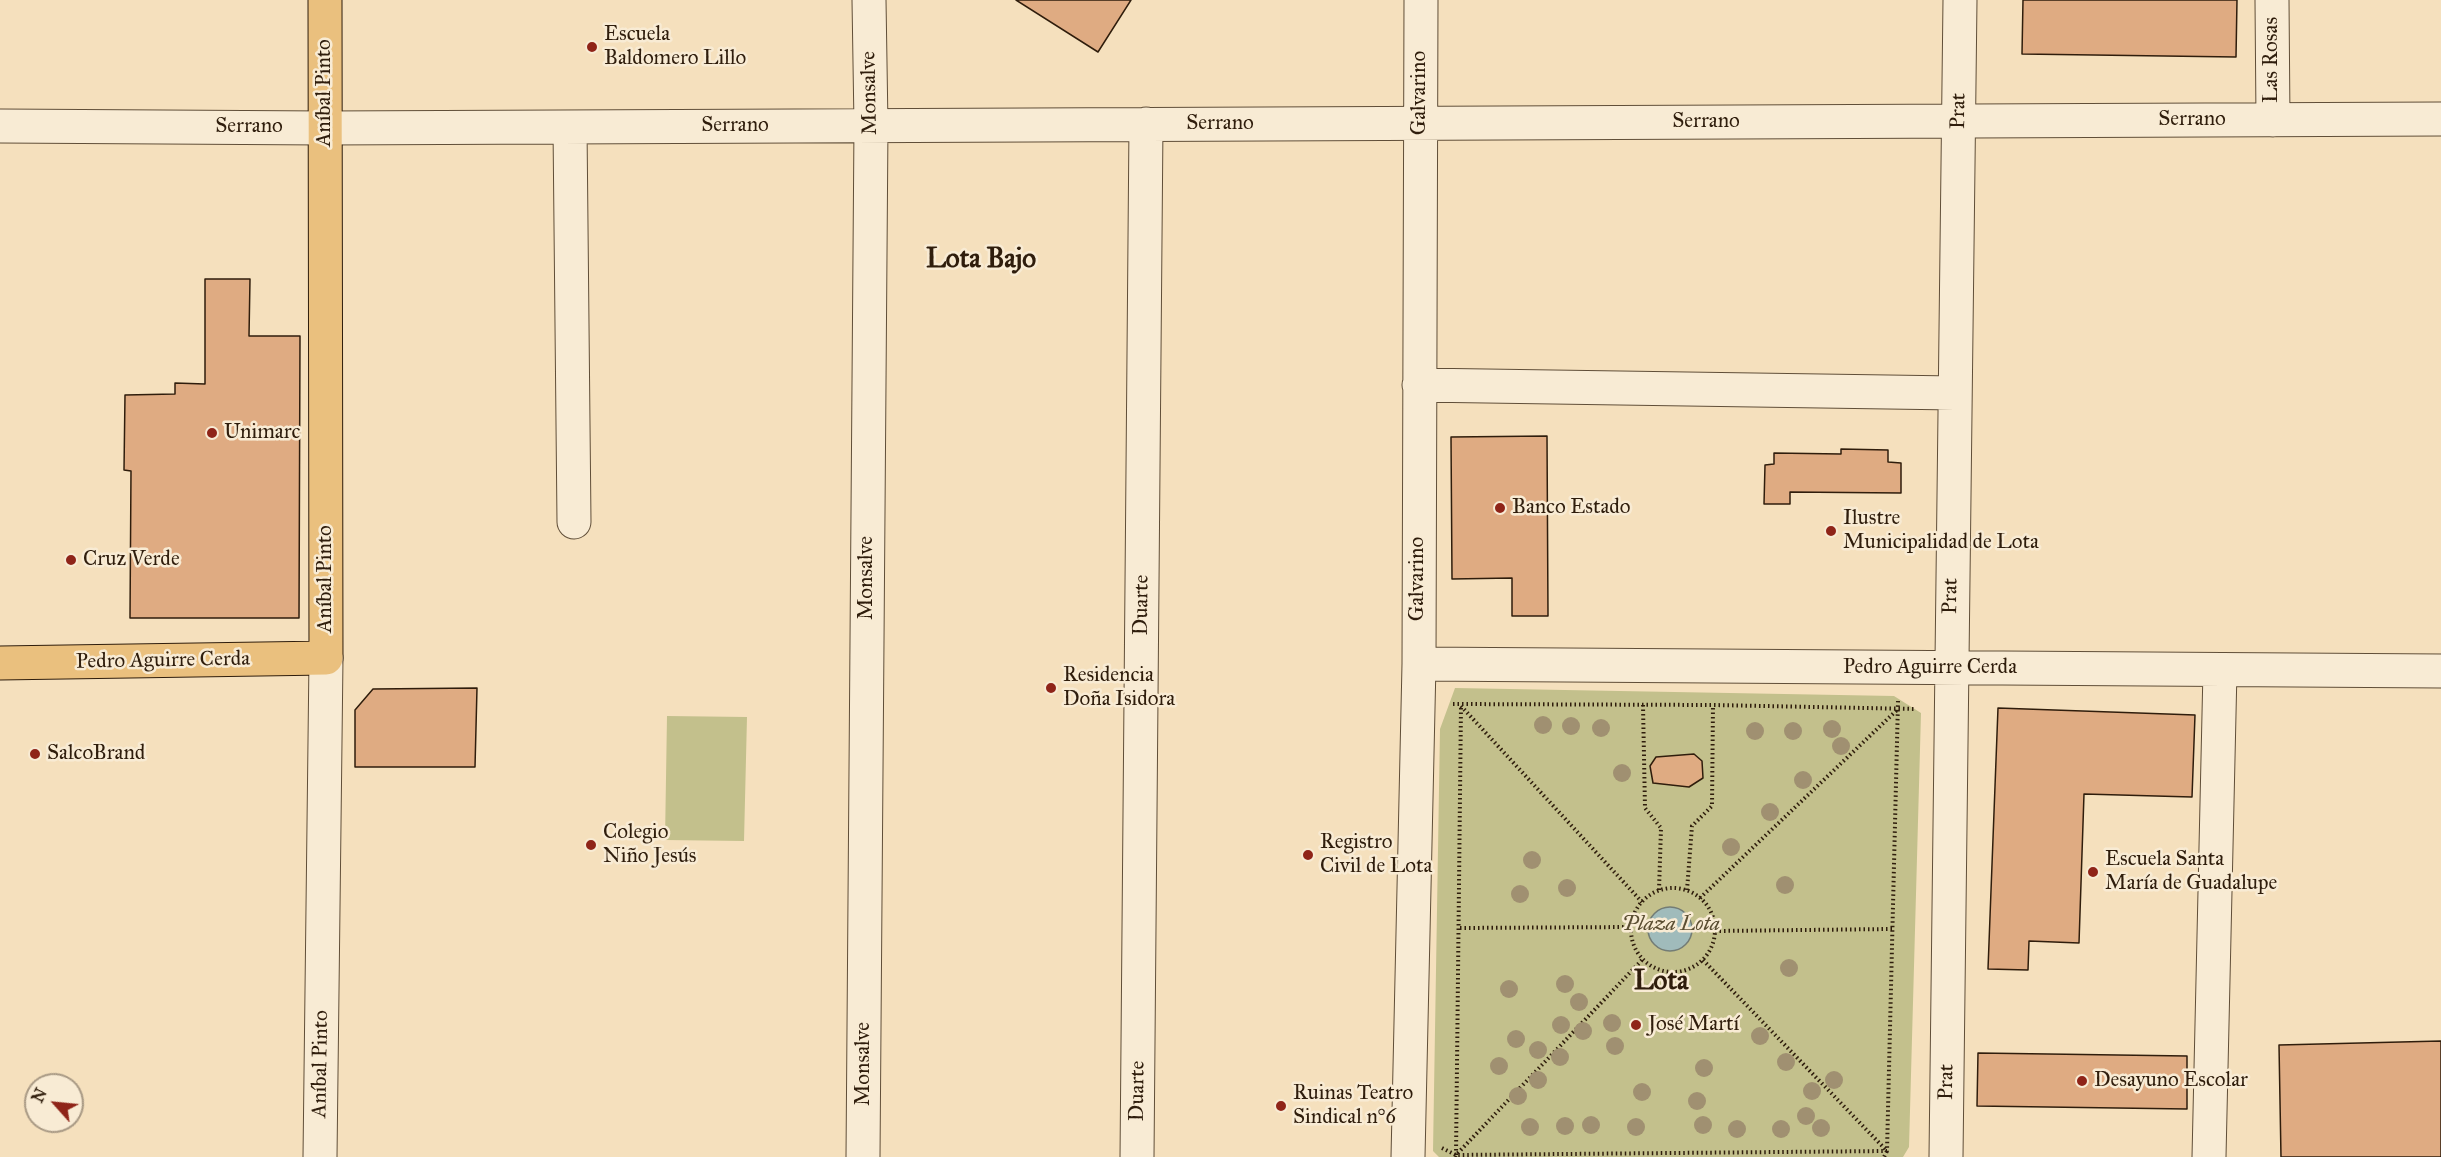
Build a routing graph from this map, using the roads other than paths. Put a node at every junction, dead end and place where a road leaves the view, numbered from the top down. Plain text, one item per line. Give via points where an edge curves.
1 (325, 0) edge
2 (869, 0) edge
3 (1420, 0) edge
4 (1960, 0) edge
5 (2272, 0) edge
6 (2441, 119) edge
7 (2273, 120) junction
8 (1958, 121) junction
9 (1420, 123) junction
10 (872, 124) junction
11 (1146, 124) junction
12 (0, 126) edge
13 (570, 127) junction
14 (326, 128) junction
15 (1419, 385) junction
16 (1955, 393) junction
17 (574, 522) dead end
18 (326, 658) junction
19 (0, 663) edge
20 (1951, 668) junction
21 (2220, 670) junction
22 (2441, 671) edge
23 (1429, 674) junction
24 (1408, 1145) edge
25 (320, 1157) edge
26 (863, 1157) edge
27 (1137, 1157) edge
28 (1946, 1157) edge
29 (2209, 1157) edge

1 - 14 main road, Aníbal Pinto
2 - 10 street, Monsalve
3 - 9 street, Galvarino
4 - 8 street, Prat
5 - 7 street, Las Rosas
6 - 7 street, Serrano
7 - 8 street, Serrano
8 - 9 street, Serrano
8 - 16 street, Prat
9 - 11 street, Serrano
9 - 15 street, Galvarino
10 - 11 street, Serrano
10 - 13 street, Serrano
10 - 26 street, Monsalve
11 - 27 street, Duarte
12 - 14 street, Serrano
13 - 14 street, Serrano
13 - 17 street
14 - 18 main road, Aníbal Pinto
15 - 16 street
15 - 23 street, Galvarino
16 - 20 street, Prat
18 - 19 main road, Pedro Aguirre Cerda
18 - 25 street, Aníbal Pinto
20 - 21 street, Pedro Aguirre Cerda
20 - 23 street, Pedro Aguirre Cerda
20 - 28 street, Prat
21 - 22 street, Pedro Aguirre Cerda
21 - 29 street
23 - 24 street, Galvarino

